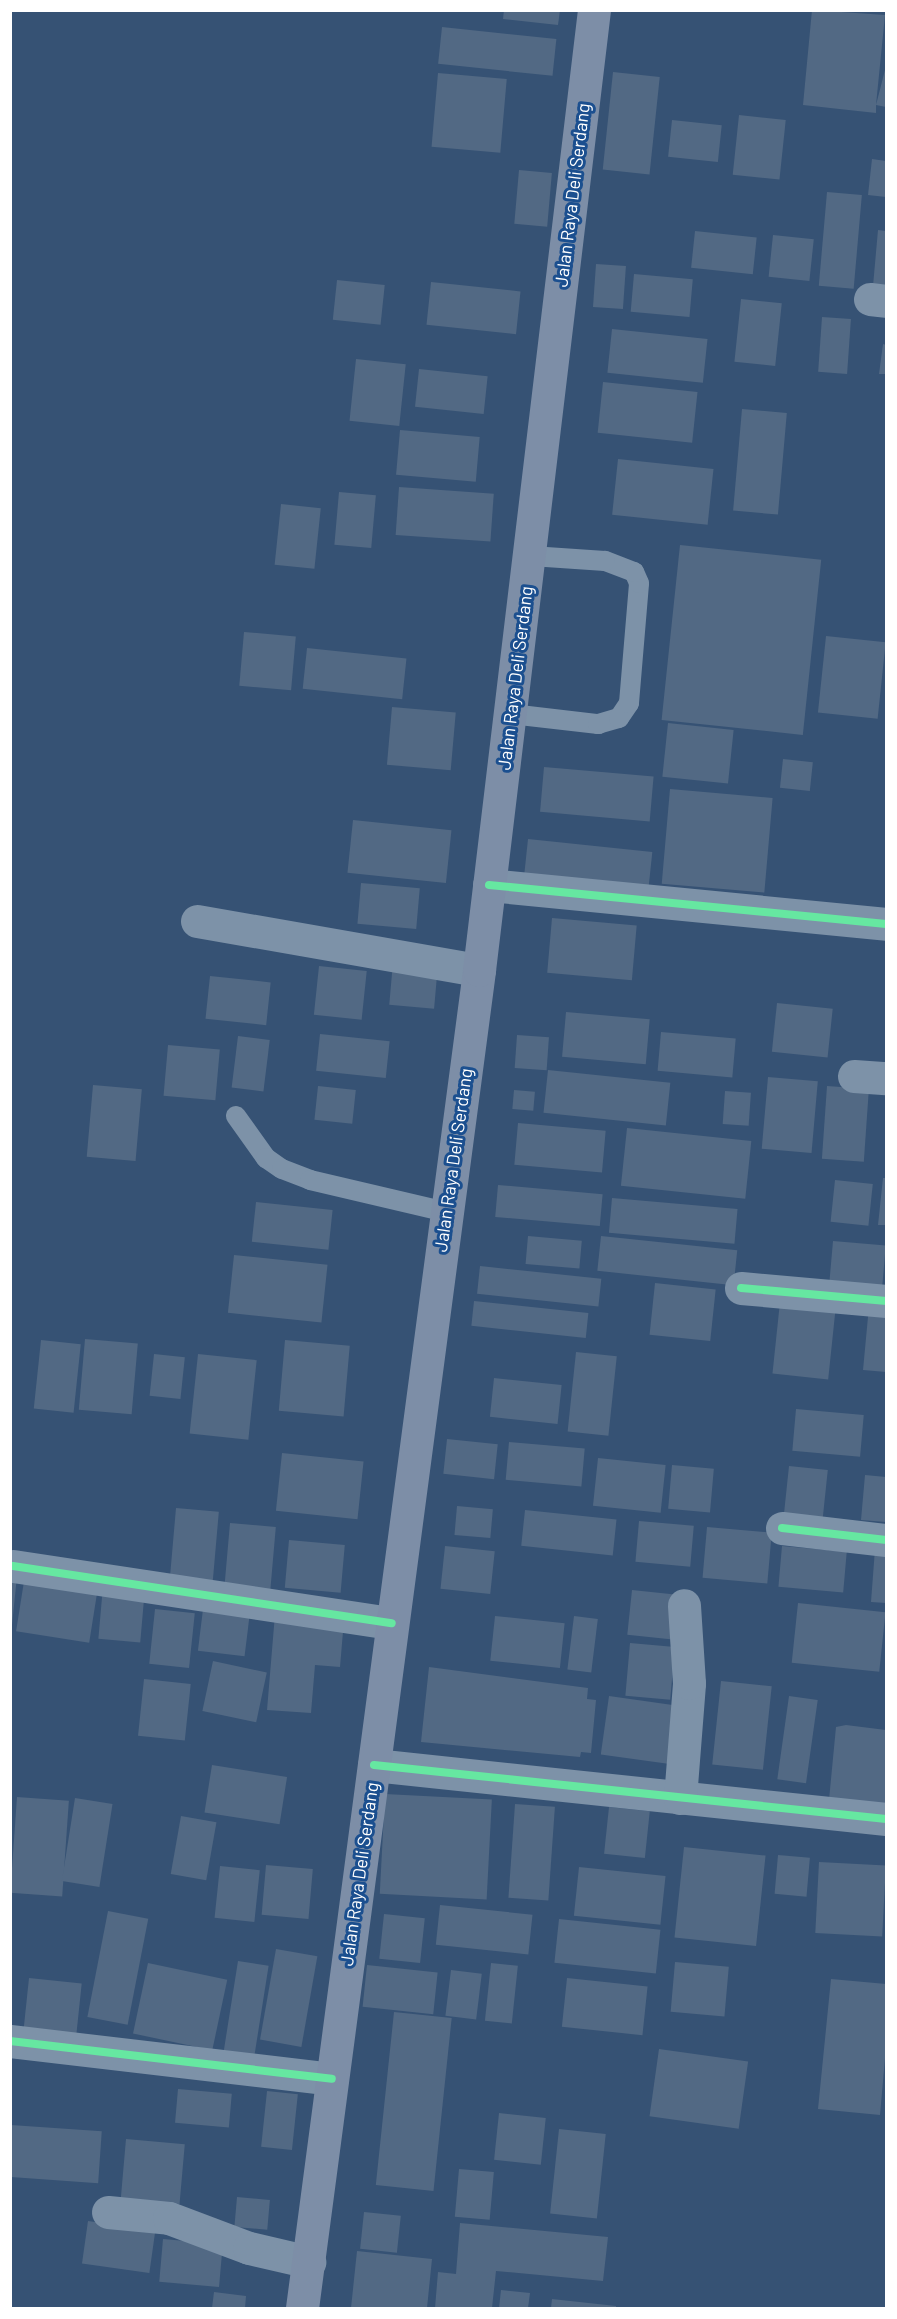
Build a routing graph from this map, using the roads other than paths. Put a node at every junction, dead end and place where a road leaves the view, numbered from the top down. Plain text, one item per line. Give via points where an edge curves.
1 (594, 10) edge
2 (531, 556) junction
3 (511, 714) junction
4 (489, 885) junction
5 (197, 921) dead end
6 (886, 924) edge
7 (479, 970) junction
8 (854, 1076) dead end
9 (886, 1078) edge
10 (236, 1116) dead end
11 (446, 1212) junction
12 (741, 1288) dead end
13 (886, 1301) edge
14 (782, 1528) dead end
15 (886, 1540) edge
16 (13, 1566) dead end
17 (684, 1605) dead end
18 (392, 1623) junction
19 (374, 1765) junction
20 (680, 1798) junction
21 (886, 1819) edge
22 (10, 2041) edge
23 (332, 2079) junction
24 (108, 2212) dead end
25 (309, 2262) junction
26 (302, 2308) edge

1 - 2 main road, Jalan Raya Deli Serdang
2 - 3 main road, Jalan Raya Deli Serdang
2 - 3 lane via 605,561 634,572 639,583 629,703 620,718 598,724
3 - 4 main road, Jalan Raya Deli Serdang
4 - 6 street
4 - 7 main road, Jalan Raya Deli Serdang
5 - 7 street
7 - 11 main road, Jalan Raya Deli Serdang
8 - 9 street
10 - 11 lane via 266,1158 282,1169 310,1180
11 - 18 main road, Jalan Raya Deli Serdang
12 - 13 street
14 - 15 street
16 - 18 street
17 - 20 street via 688,1683
18 - 19 main road, Jalan Raya Deli Serdang
19 - 20 street
19 - 23 main road, Jalan Raya Deli Serdang
20 - 21 street
22 - 23 street
23 - 25 main road, Jalan Raya Deli Serdang
24 - 25 street via 169,2218 249,2248
25 - 26 main road, Jalan Raya Deli Serdang

